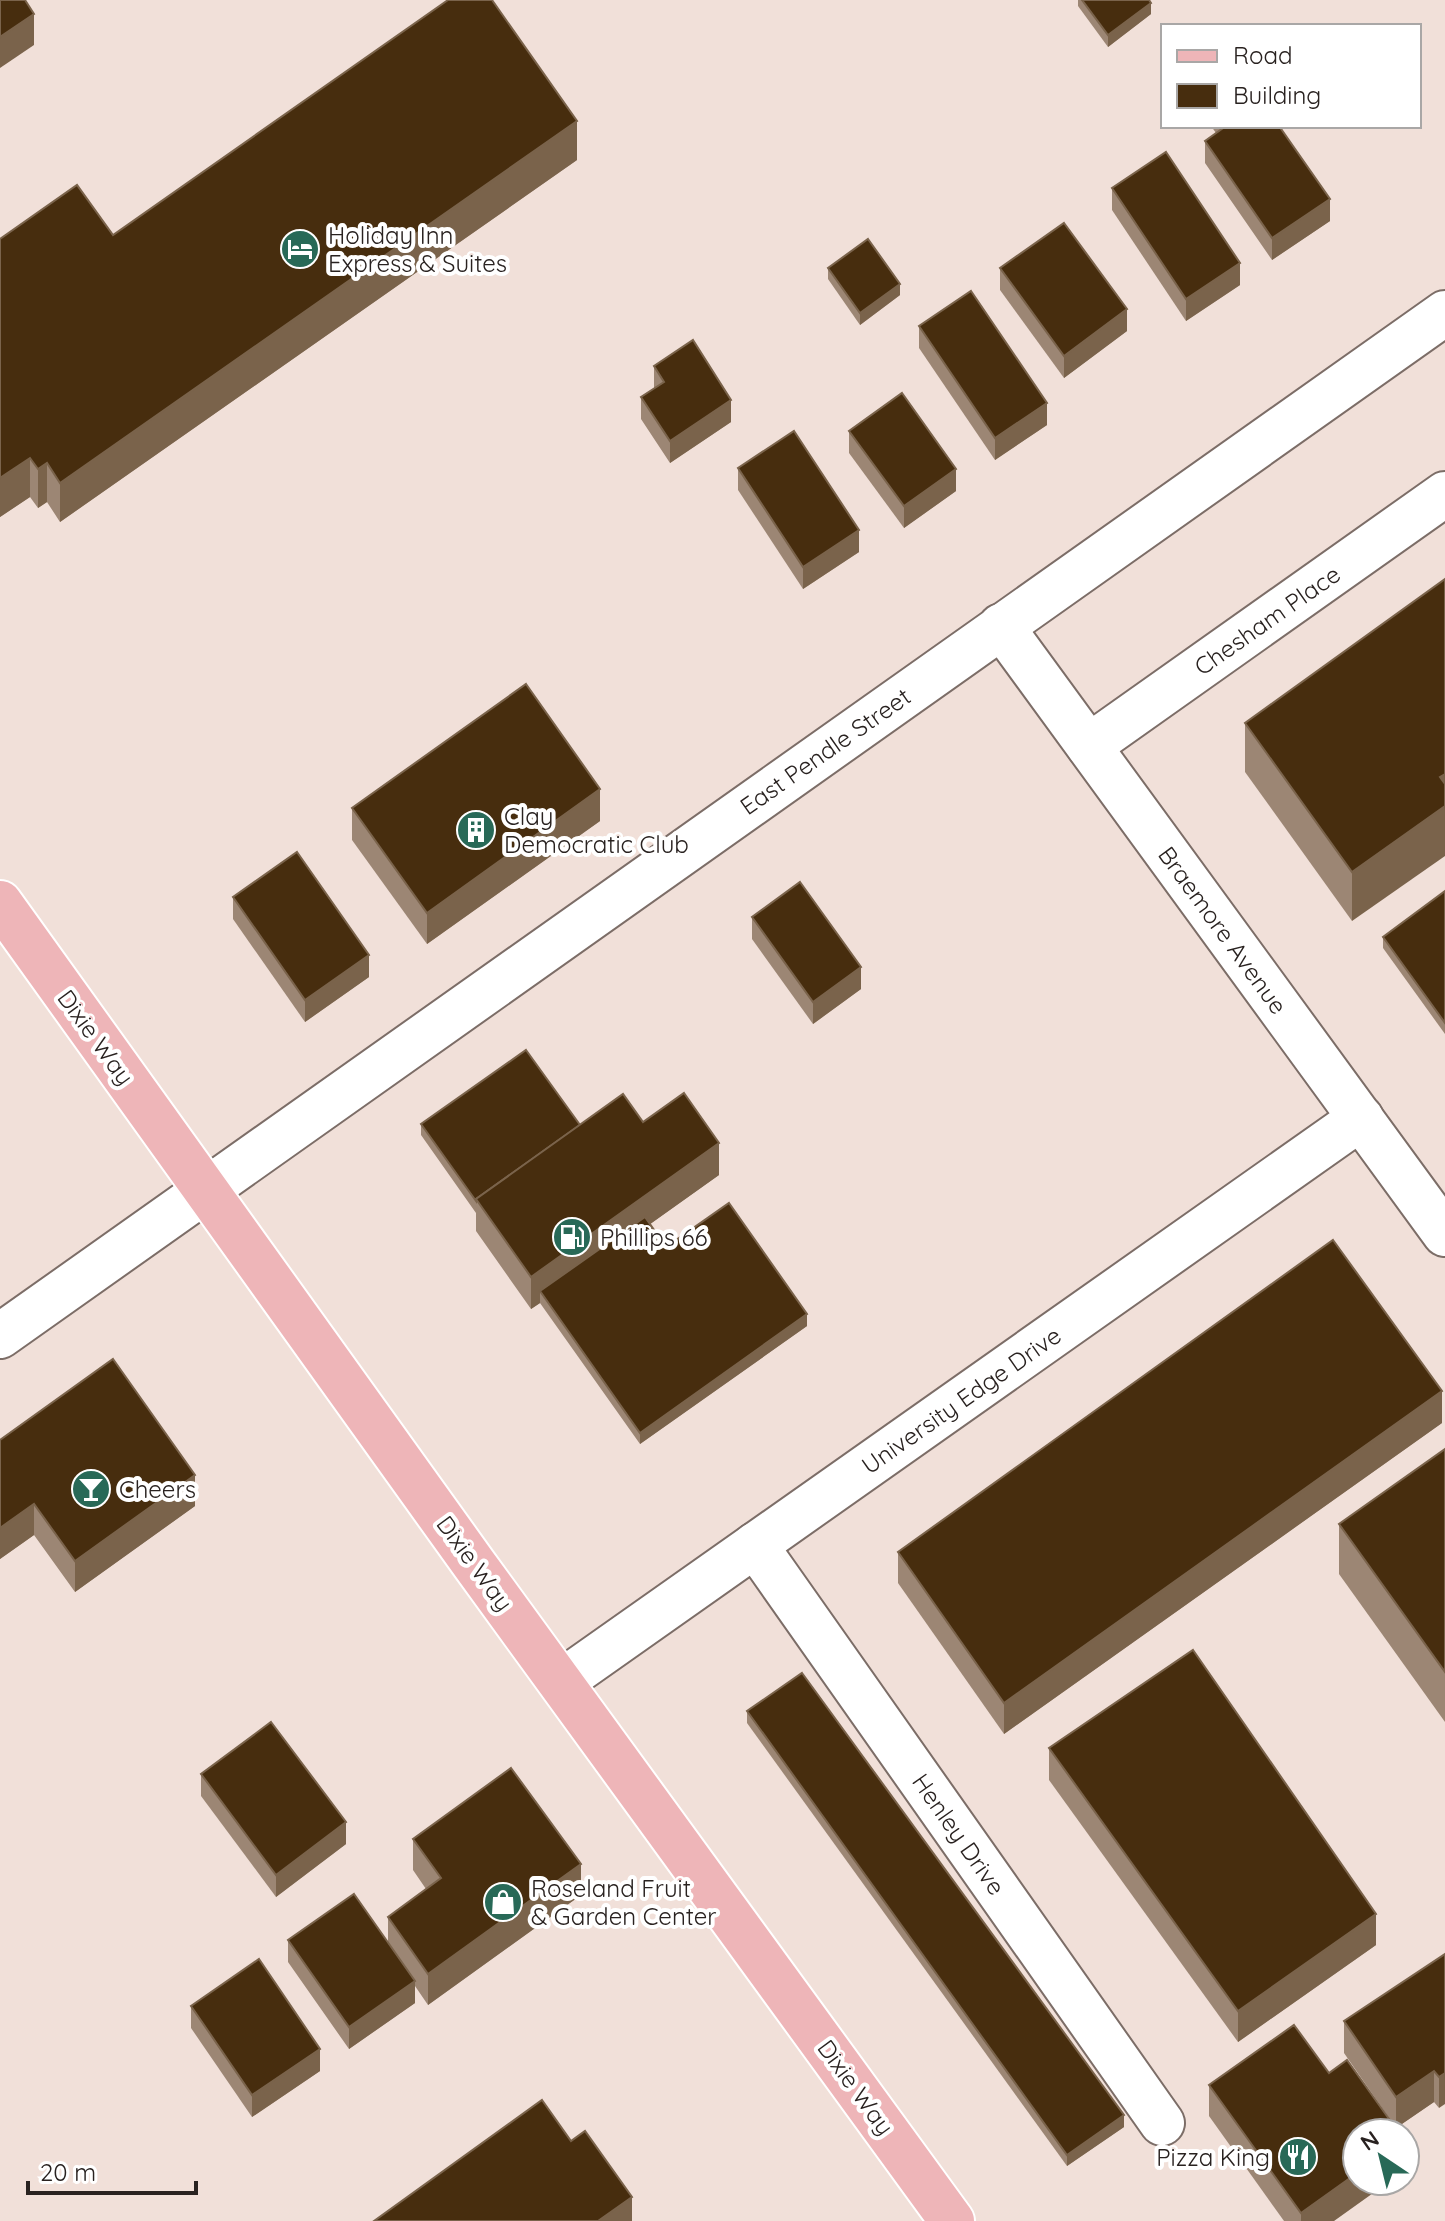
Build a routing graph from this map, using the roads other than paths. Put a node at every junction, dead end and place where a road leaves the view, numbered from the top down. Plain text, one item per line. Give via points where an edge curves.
1 (1445, 313) edge
2 (1445, 494) edge
3 (1001, 626) junction
4 (1089, 746) junction
5 (0, 903) edge
6 (1361, 1118) junction
7 (206, 1191) junction
8 (1445, 1234) edge
9 (0, 1336) edge
10 (755, 1545) junction
11 (561, 1682) junction
12 (1162, 2123) dead end
13 (952, 2221) edge

1 - 3 street, East Pendle Street
2 - 4 street, Chesham Place
3 - 4 street, Braemore Avenue
3 - 7 street, East Pendle Street
4 - 6 street, Braemore Avenue
5 - 7 main road, Dixie Way
6 - 8 street, Braemore Avenue
6 - 10 street, University Edge Drive
7 - 9 street, East Pendle Street
7 - 11 main road, Dixie Way
10 - 11 street, University Edge Drive
10 - 12 street, Henley Drive
11 - 13 main road, Dixie Way

